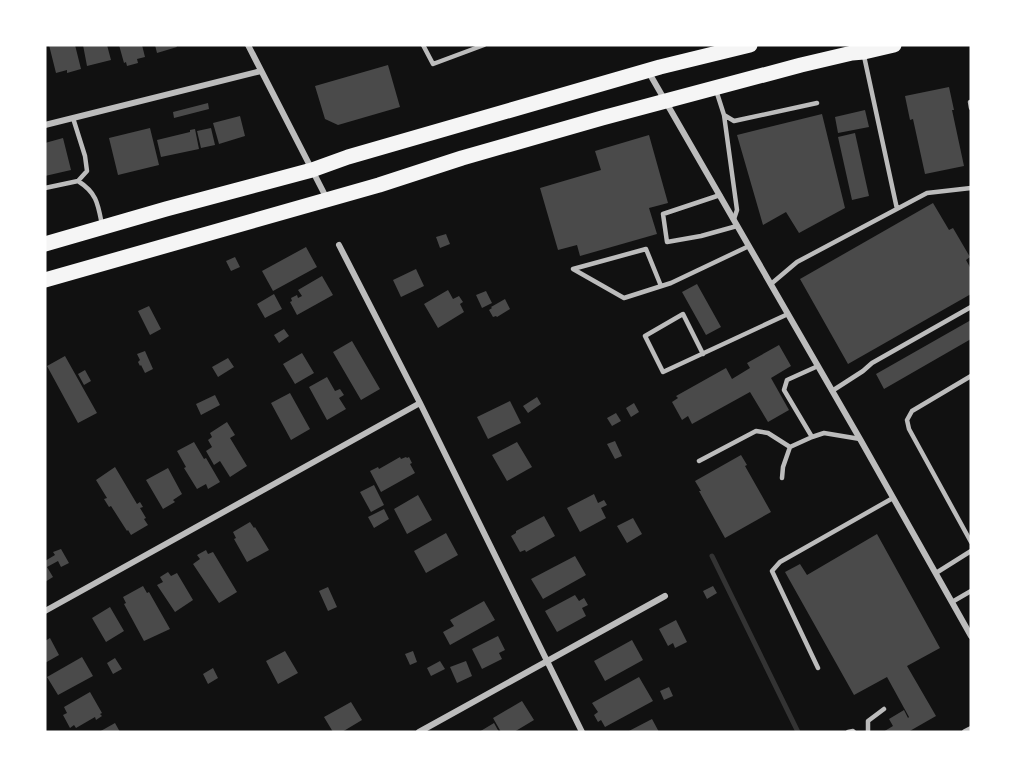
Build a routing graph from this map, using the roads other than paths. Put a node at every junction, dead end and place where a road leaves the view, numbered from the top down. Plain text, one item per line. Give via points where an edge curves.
1 (248, 45) edge
2 (423, 45) edge
3 (484, 45) edge
4 (750, 45) edge
5 (894, 45) edge
6 (864, 52) junction
7 (648, 70) junction
8 (261, 71) junction
9 (715, 88) junction
10 (665, 101) junction
11 (817, 103) dead end
12 (724, 115) junction
13 (73, 118) junction
14 (45, 125) edge
15 (312, 170) junction
16 (78, 182) junction
17 (971, 188) edge
18 (45, 189) edge
19 (720, 195) junction
20 (327, 199) junction
21 (897, 209) junction
22 (734, 219) junction
23 (737, 226) junction
24 (103, 227) junction
25 (45, 244) edge
26 (339, 245) dead end
27 (749, 246) junction
28 (45, 280) edge
29 (771, 284) junction
30 (661, 286) junction
31 (971, 307) edge
32 (788, 314) junction
33 (703, 354) junction
34 (818, 366) junction
35 (971, 376) edge
36 (832, 390) junction
37 (420, 403) junction
38 (812, 437) junction
39 (860, 439) junction
40 (790, 447) junction
41 (699, 461) dead end
42 (782, 478) dead end
43 (893, 498) junction
44 (971, 542) edge
45 (971, 551) edge
46 (936, 573) junction
47 (971, 591) edge
48 (665, 596) dead end
49 (952, 602) junction
50 (45, 611) edge
51 (971, 636) edge
52 (547, 661) junction
53 (818, 668) dead end
54 (884, 709) dead end
55 (971, 729) edge
56 (419, 732) edge
57 (582, 732) edge
58 (848, 732) edge
59 (854, 732) edge
60 (868, 732) edge
61 (965, 732) edge

1 - 8 street
2 - 3 lane via 433,64
4 - 7 main road
5 - 6 main road
6 - 9 main road
6 - 21 lane
7 - 10 street
7 - 15 main road
8 - 13 street
8 - 15 street
9 - 10 main road
9 - 12 lane
10 - 19 street
10 - 20 main road
11 - 12 lane via 734,121
12 - 22 lane via 737,210
13 - 14 street
13 - 16 lane via 87,171
15 - 20 street
15 - 24 main road
16 - 18 lane
16 - 24 lane via 88,187 96,199
17 - 21 lane via 927,193
19 - 22 street
19 - 23 lane via 663,214 667,242
20 - 28 main road
21 - 29 lane via 797,262
22 - 23 street
23 - 27 street
24 - 25 main road
26 - 37 street
27 - 29 street
27 - 30 lane
29 - 32 street
30 - 30 lane via 624,298 573,269 646,249
31 - 36 lane
32 - 33 lane
32 - 34 street
33 - 33 lane via 663,372 645,336 683,314
34 - 36 street
34 - 38 lane via 787,380 784,390
35 - 44 lane via 912,411 907,420
36 - 39 street
37 - 50 street
37 - 52 street
38 - 39 lane via 824,433
38 - 40 lane
39 - 43 street
40 - 41 lane via 768,433 756,431
40 - 42 lane
43 - 46 street
43 - 53 lane via 780,562 772,571
45 - 46 lane
46 - 49 street
47 - 49 lane
48 - 52 street
49 - 51 street
52 - 56 street
52 - 57 street
54 - 60 lane via 868,721
55 - 61 street
58 - 59 lane

